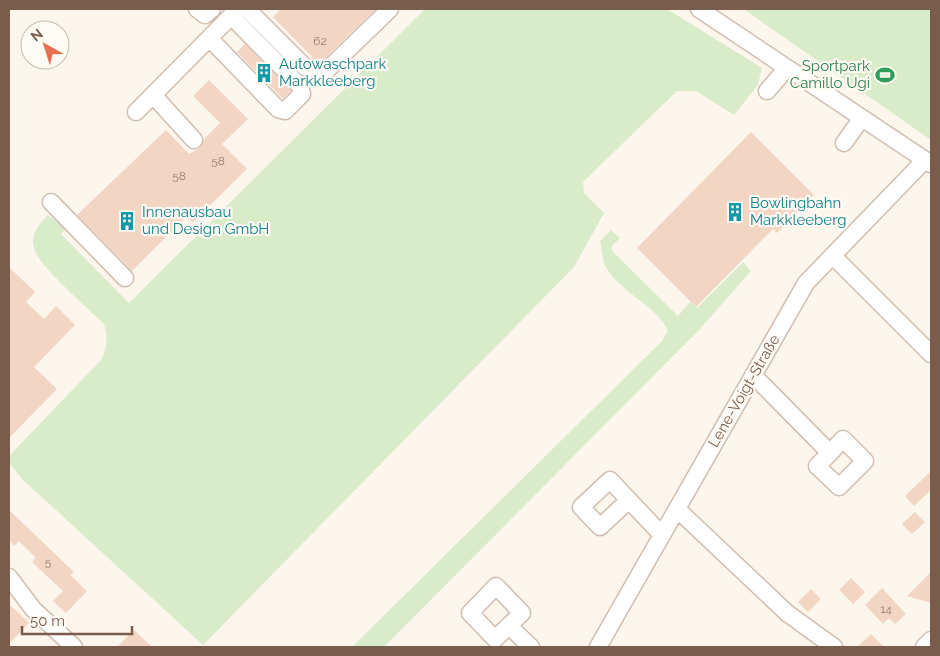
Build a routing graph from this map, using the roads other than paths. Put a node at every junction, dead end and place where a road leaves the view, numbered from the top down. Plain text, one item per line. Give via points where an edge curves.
1 (197, 9) edge
2 (212, 9) edge
3 (247, 9) edge
4 (390, 9) edge
5 (699, 9) edge
6 (234, 12) edge
7 (209, 38) junction
8 (787, 68) junction
9 (767, 91) dead end
10 (153, 95) junction
11 (136, 112) dead end
12 (861, 119) junction
13 (194, 140) dead end
14 (844, 143) dead end
15 (928, 162) edge
16 (51, 202) dead end
17 (833, 256) junction
18 (125, 278) dead end
19 (931, 354) edge
20 (753, 376) junction
21 (830, 453) dead end
22 (629, 500) dead end
23 (677, 508) junction
24 (662, 535) junction
25 (9, 577) edge
26 (509, 626) dead end
27 (931, 640) edge
28 (603, 645) edge
29 (74, 647) edge
30 (531, 647) edge
31 (834, 647) edge
32 (924, 647) edge

1 - 2 street via 205,15
3 - 4 street via 305,67 319,72 325,72
5 - 8 street
6 - 7 street
6 - 7 street via 300,86 302,94 285,111 278,109
7 - 10 street
8 - 9 street
8 - 12 street
10 - 11 street
10 - 13 street
12 - 14 street
12 - 15 street
15 - 17 street, Lene-Voigt-Straße
16 - 18 street
17 - 19 street
17 - 20 street, Lene-Voigt-Straße via 806,283
20 - 21 street
20 - 23 street, Lene-Voigt-Straße
22 - 24 street
23 - 24 street, Lene-Voigt-Straße
23 - 31 street via 786,614
24 - 28 street, Lene-Voigt-Straße
25 - 29 street via 33,609
26 - 30 street
27 - 32 street

